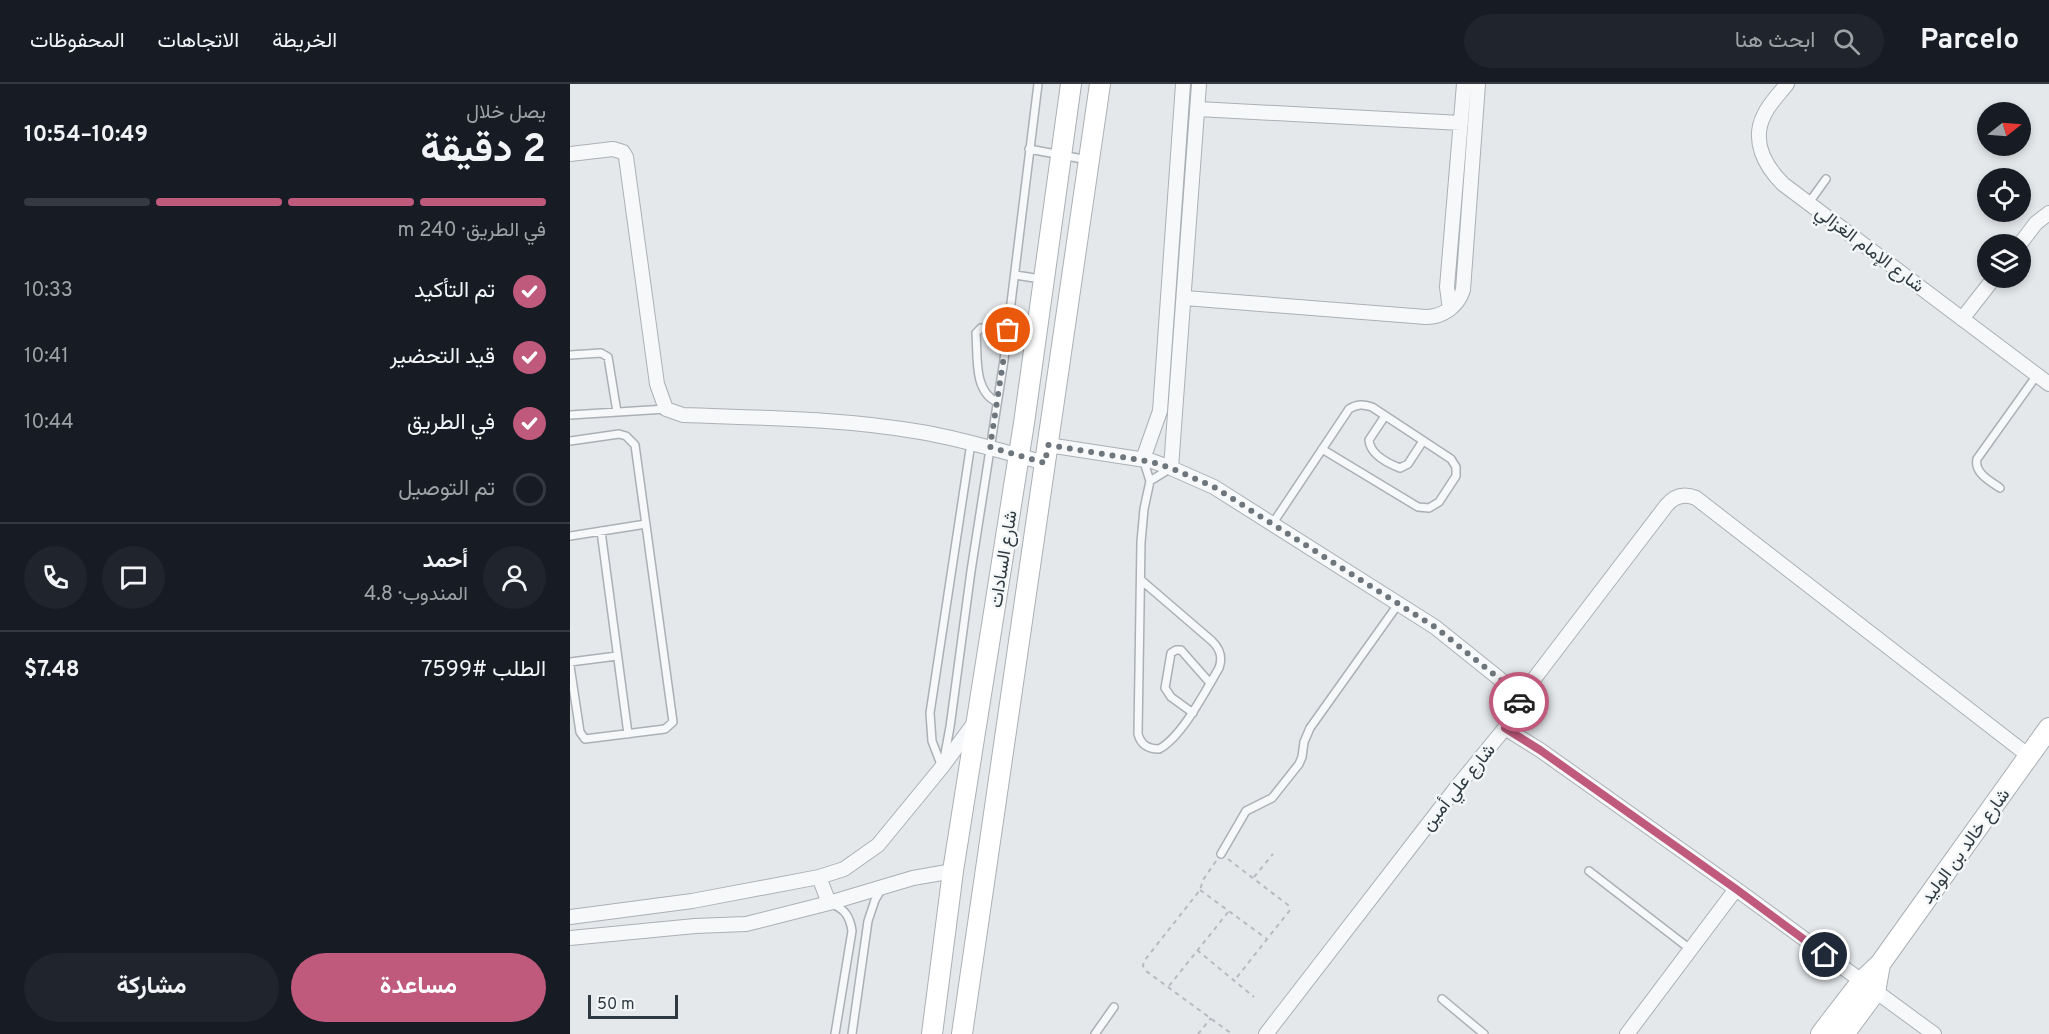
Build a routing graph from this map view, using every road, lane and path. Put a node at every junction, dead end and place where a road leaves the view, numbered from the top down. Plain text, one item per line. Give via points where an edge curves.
1 (1038, 84) edge
2 (1071, 84) edge
3 (1100, 84) edge
4 (1183, 84) edge
5 (1199, 84) edge
6 (1464, 84) edge
7 (1478, 84) edge
8 (1787, 84) edge
9 (1198, 110) junction
10 (1461, 123) junction
11 (1029, 149) junction
12 (570, 154) edge
13 (1061, 155) junction
14 (1088, 160) junction
15 (1826, 179) dead end
16 (1808, 204) junction
17 (2049, 213) edge
18 (1174, 220) junction
19 (1189, 222) junction
20 (2028, 234) edge
21 (1015, 274) junction
22 (1044, 280) junction
23 (1986, 288) edge
24 (1185, 298) junction
25 (1450, 309) junction
26 (1962, 319) junction
27 (1008, 330) junction
28 (570, 355) edge
29 (2037, 375) junction
30 (2049, 384) edge
31 (997, 402) junction
32 (666, 409) junction
33 (1025, 409) junction
34 (617, 412) junction
35 (1052, 414) junction
36 (570, 415) edge
37 (1385, 416) junction
38 (570, 441) edge
39 (1423, 441) junction
40 (971, 443) junction
41 (990, 447) junction
42 (1322, 449) junction
43 (1047, 454) junction
44 (1018, 456) junction
45 (1143, 459) junction
46 (1171, 468) junction
47 (1150, 481) junction
48 (2000, 488) dead end
49 (646, 524) junction
50 (1273, 524) junction
51 (601, 531) junction
52 (570, 536) edge
53 (1141, 580) junction
54 (1399, 603) junction
55 (617, 656) junction
56 (570, 664) edge
57 (1210, 683) junction
58 (1521, 696) junction
59 (1192, 713) junction
60 (978, 718) junction
61 (1505, 728) junction
62 (2049, 728) edge
63 (628, 734) junction
64 (2029, 756) junction
65 (942, 767) junction
66 (1221, 854) junction
67 (1273, 854) dead end
68 (953, 871) junction
69 (1589, 871) dead end
70 (819, 877) junction
71 (1253, 878) junction
72 (883, 887) junction
73 (1736, 889) junction
74 (1200, 890) junction
75 (692, 901) junction
76 (829, 903) junction
77 (1229, 911) junction
78 (570, 916) edge
79 (694, 926) junction
80 (570, 938) edge
81 (1267, 939) junction
82 (1690, 949) junction
83 (1197, 950) junction
84 (1234, 981) junction
85 (1169, 986) junction
86 (1868, 987) junction
87 (1254, 997) dead end
88 (1442, 999) dead end
89 (1114, 1007) dead end
90 (1211, 1018) junction
91 (835, 1034) edge
92 (852, 1034) edge
93 (932, 1034) edge
94 (962, 1034) edge
95 (1095, 1034) edge
96 (1198, 1034) edge
97 (1232, 1034) edge
98 (1266, 1034) edge
99 (1484, 1034) edge
100 (1627, 1034) edge
101 (1821, 1034) edge
102 (1844, 1034) edge
103 (1934, 1034) edge

1 - 11 lane
2 - 13 main road, شارع السادات
3 - 14 main road, شارع السادات
4 - 18 street
5 - 9 street
6 - 10 street
7 - 25 street via 1464,284
8 - 16 street, شارع الإمام الغزالي via 1764,116 1759,134 1761,153 1769,171
9 - 10 street
9 - 19 street
10 - 25 street via 1447,287
11 - 13 lane
11 - 21 lane
12 - 32 street via 613,149 626,157 657,384
13 - 14 lane
13 - 22 main road, شارع السادات
14 - 35 main road, شارع السادات
15 - 16 lane
16 - 26 street, شارع الإمام الغزالي
17 - 20 street
18 - 19 street
18 - 45 street via 1160,411
19 - 24 street
21 - 22 lane
21 - 27 lane
22 - 33 main road, شارع السادات
23 - 26 street
24 - 25 street via 1432,317
24 - 46 street
26 - 29 street, شارع الإمام الغزالي
27 - 31 lane
27 - 31 lane via 981,328 976,333 980,384 988,397
28 - 34 lane via 601,353 608,357
29 - 30 street, شارع الإمام الغزالي
29 - 48 lane via 1977,459 1979,472
31 - 41 lane
32 - 34 lane
32 - 40 street via 682,415 791,419 897,429
33 - 35 main road
33 - 44 main road, شارع السادات
34 - 36 lane
35 - 43 main road, شارع السادات
37 - 39 lane
37 - 39 lane via 1369,440 1372,452 1400,468 1408,464
37 - 42 lane via 1366,405 1354,406
38 - 49 lane via 620,434 631,440
39 - 42 lane via 1451,459 1457,471 1439,502 1429,508 1418,507
40 - 41 street
40 - 65 lane via 930,713 932,741
41 - 44 street
41 - 65 lane
42 - 50 lane
43 - 44 street
43 - 45 street
43 - 94 main road, شارع السادات
44 - 60 main road, شارع السادات
45 - 46 street
45 - 47 lane
46 - 47 lane
46 - 50 street via 1214,487
47 - 53 lane via 1144,509
49 - 51 lane
49 - 63 lane via 673,722 665,729
50 - 54 street
51 - 52 lane
51 - 55 lane
53 - 57 lane via 1217,646 1222,661
53 - 59 lane via 1140,740 1148,747 1164,746
54 - 58 street via 1444,633
54 - 66 lane via 1310,728 1299,764 1272,798 1242,816
55 - 56 lane
55 - 63 lane
56 - 63 lane via 581,736 589,740
57 - 59 lane
57 - 59 lane via 1181,650 1171,653 1165,688
58 - 61 street
58 - 64 street via 1666,506 1676,497 1690,495
60 - 65 street
60 - 68 main road, شارع السادات
61 - 73 street, شارع علي أمين
61 - 98 street, شارع علي أمين
62 - 64 main road, شارع خالد بن الوليد
64 - 86 main road, شارع خالد بن الوليد via 1880,964
65 - 70 street via 878,845 844,869
66 - 71 path
66 - 74 path
67 - 71 path
68 - 72 street
68 - 93 main road, شارع السادات
69 - 82 lane
70 - 75 street
70 - 76 street
71 - 81 path via 1290,910
72 - 76 street
72 - 92 lane via 868,921
73 - 82 street
73 - 86 street, شارع علي أمين
74 - 77 path
74 - 85 path via 1144,961 1146,971
75 - 78 street
75 - 79 street
76 - 79 street via 746,924
76 - 91 lane via 846,912 852,931
77 - 81 path
77 - 83 path
79 - 80 street
81 - 84 path
82 - 100 street
83 - 84 path
83 - 85 path
84 - 87 path
85 - 90 path
86 - 101 main road
86 - 102 main road
86 - 103 street, شارع علي أمين
88 - 99 lane
89 - 95 lane
90 - 96 path
90 - 97 path

